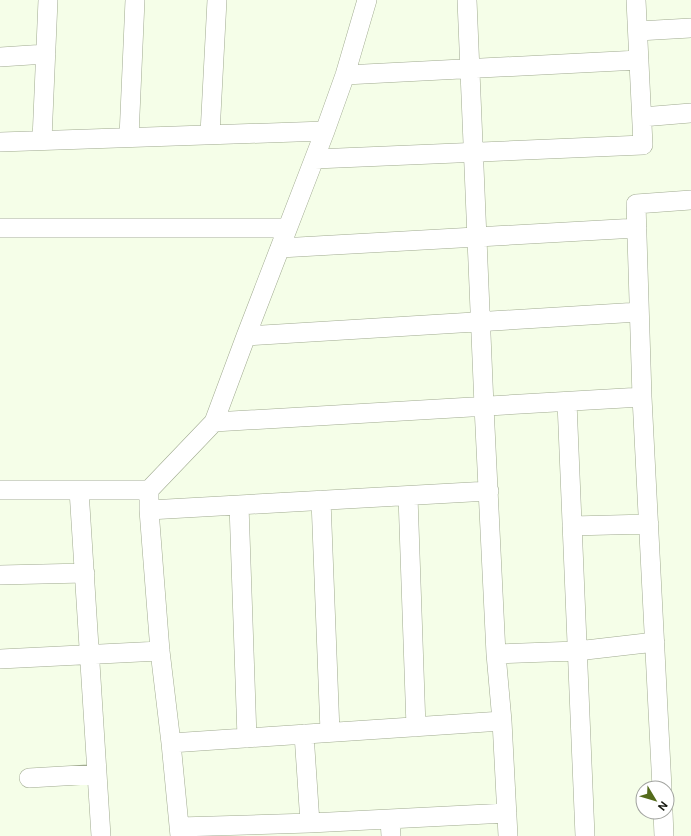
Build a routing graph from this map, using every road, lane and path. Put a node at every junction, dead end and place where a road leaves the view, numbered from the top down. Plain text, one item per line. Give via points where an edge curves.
1 (48, 0) edge
2 (135, 0) edge
3 (217, 0) edge
4 (367, 0) edge
5 (467, 0) edge
6 (636, 0) edge
7 (691, 28) edge
8 (638, 31) junction
9 (46, 54) junction
10 (0, 57) edge
11 (639, 60) junction
12 (470, 69) junction
13 (345, 75) junction
14 (691, 113) edge
15 (642, 117) junction
16 (325, 131) junction
17 (210, 134) junction
18 (129, 137) junction
19 (42, 140) junction
20 (0, 142) edge
21 (473, 152) junction
22 (315, 159) junction
23 (691, 200) edge
24 (0, 228) edge
25 (287, 228) junction
26 (637, 228) junction
27 (477, 237) junction
28 (280, 248) junction
29 (639, 312) junction
30 (480, 321) junction
31 (246, 336) junction
32 (642, 397) junction
33 (567, 402) junction
34 (484, 406) junction
35 (214, 422) junction
36 (0, 490) edge
37 (79, 490) junction
38 (149, 490) junction
39 (488, 491) junction
40 (408, 496) junction
41 (321, 500) junction
42 (239, 505) junction
43 (149, 510) junction
44 (649, 524) junction
45 (572, 526) junction
46 (85, 573) junction
47 (0, 575) edge
48 (655, 642) junction
49 (160, 651) junction
50 (577, 651) junction
51 (496, 654) junction
52 (90, 655) junction
53 (0, 659) edge
54 (502, 721) junction
55 (416, 727) junction
56 (330, 732) junction
57 (304, 734) junction
58 (247, 738) junction
59 (171, 742) junction
60 (98, 774) junction
61 (29, 778) dead end
62 (662, 780) edge
63 (507, 813) junction
64 (663, 820) edge
65 (310, 823) junction
66 (390, 827) edge
67 (179, 832) edge
68 (101, 836) edge
69 (508, 836) edge
70 (585, 836) edge
71 (664, 836) edge

1 - 9 street
2 - 18 street
3 - 17 street
4 - 13 street
5 - 12 street
6 - 8 street
7 - 8 street
8 - 11 street
9 - 10 street
9 - 19 street
11 - 12 street
11 - 15 street
12 - 13 street
12 - 21 street
13 - 16 street
14 - 15 street
15 - 21 street via 644,145
16 - 17 street
16 - 22 street
17 - 18 street
18 - 19 street
19 - 20 street
21 - 22 street
21 - 27 street
22 - 25 street
23 - 26 street via 636,204
24 - 25 street
25 - 28 street
26 - 27 street
26 - 29 street
27 - 28 street
27 - 30 street
28 - 31 street
29 - 30 street
29 - 32 street
30 - 31 street
30 - 34 street
31 - 35 street
32 - 33 street
32 - 44 street
33 - 34 street
33 - 45 street
34 - 35 street
34 - 39 street
35 - 38 street
36 - 37 street
37 - 38 street
37 - 46 street
38 - 43 street
39 - 40 street
39 - 51 street
40 - 41 street
40 - 55 street
41 - 42 street
41 - 56 street
42 - 43 street
42 - 58 street
43 - 49 street
44 - 45 street
44 - 48 street
45 - 50 street
46 - 47 street
46 - 52 street
48 - 50 street
48 - 62 street
49 - 52 street
49 - 59 street
50 - 51 street
50 - 70 street
51 - 54 street
52 - 53 street
52 - 60 street
54 - 55 street
54 - 63 street
55 - 56 street
56 - 57 street
57 - 58 street
57 - 65 street
58 - 59 street
59 - 67 street
60 - 61 street
60 - 68 street
63 - 66 street
63 - 69 street
64 - 71 street
65 - 66 street
65 - 67 street

